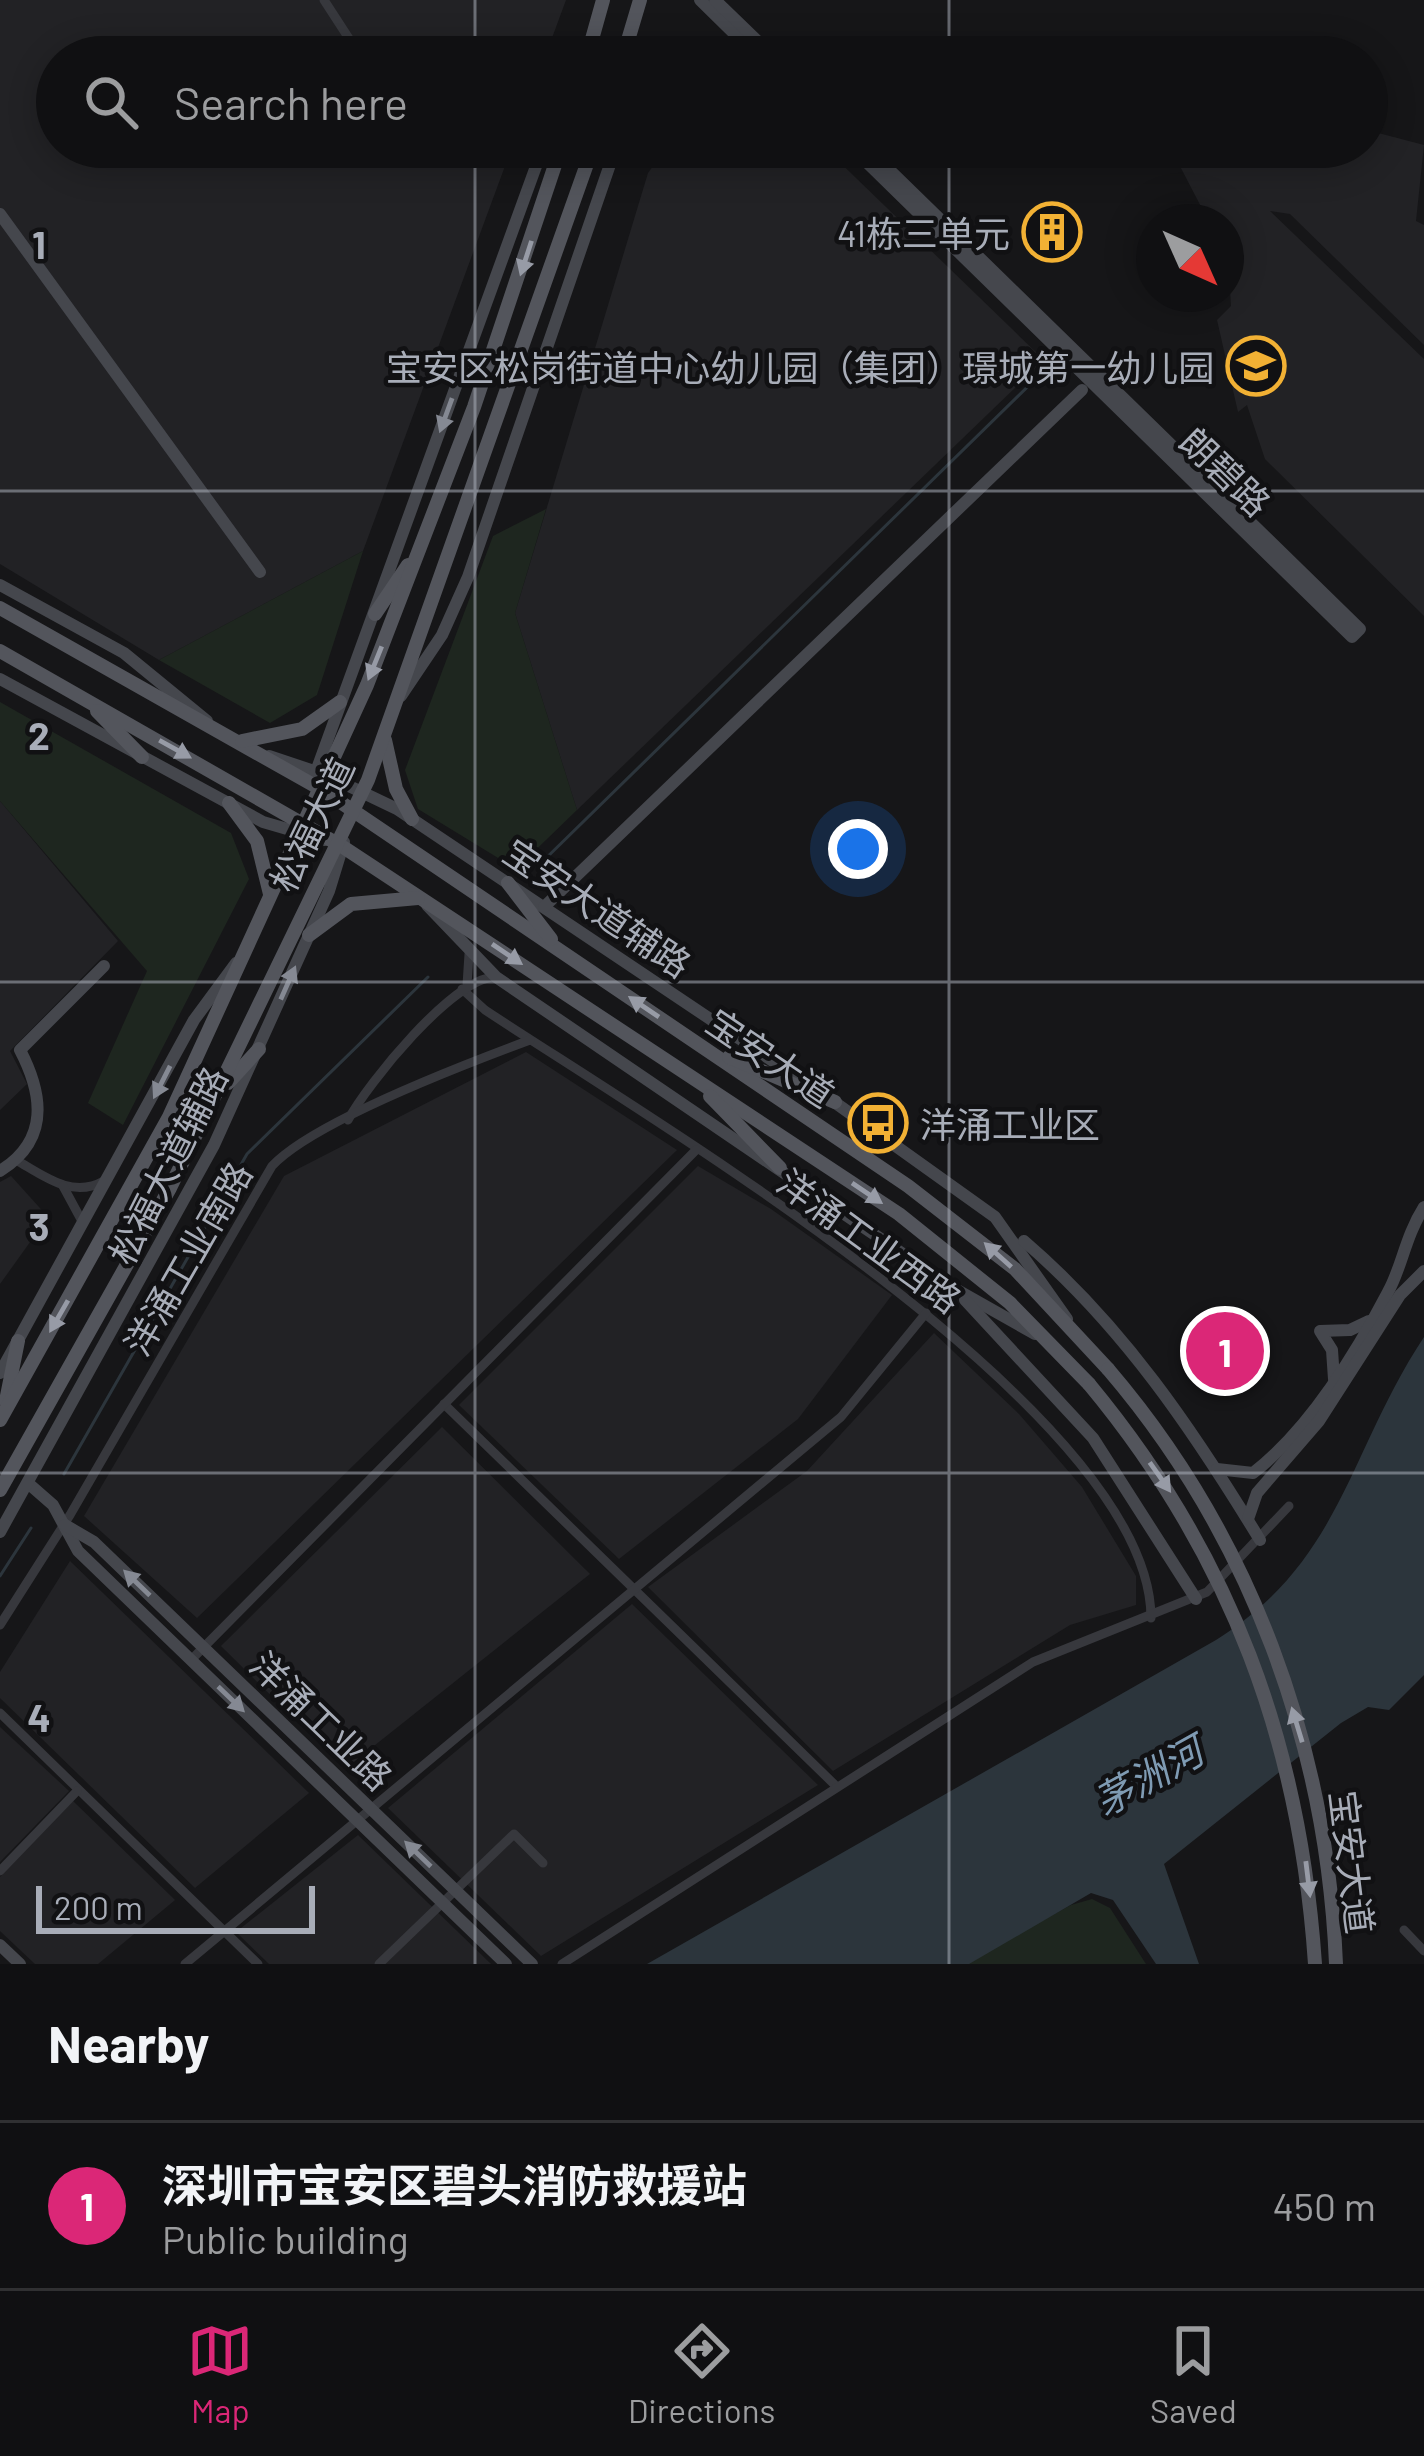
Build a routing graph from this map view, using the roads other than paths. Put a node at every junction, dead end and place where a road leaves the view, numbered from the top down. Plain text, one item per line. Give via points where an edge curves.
1 (324, 0) edge
2 (603, 0) edge
3 (640, 0) edge
4 (700, 0) edge
5 (715, 0) edge
6 (347, 36) edge
7 (592, 36) edge
8 (629, 36) edge
9 (737, 36) edge
10 (752, 36) edge
11 (535, 168) edge
12 (554, 168) edge
13 (586, 168) edge
14 (609, 168) edge
15 (873, 168) edge
16 (887, 168) edge
17 (0, 214) edge
18 (1082, 390) dead end
19 (424, 540) junction
20 (260, 572) dead end
21 (0, 585) edge
22 (0, 608) edge
23 (375, 614) junction
24 (0, 651) edge
25 (0, 679) edge
26 (85, 698) junction
27 (340, 702) junction
28 (397, 702) junction
29 (212, 726) junction
30 (385, 737) junction
31 (238, 741) junction
32 (142, 757) junction
33 (319, 779) junction
34 (363, 791) junction
35 (229, 803) junction
36 (353, 810) junction
37 (412, 819) junction
38 (301, 828) junction
39 (339, 845) junction
40 (508, 883) junction
41 (270, 898) junction
42 (423, 899) junction
43 (544, 907) junction
44 (309, 935) junction
45 (248, 948) junction
46 (563, 952) junction
47 (469, 954) junction
48 (104, 966) dead end
49 (496, 977) junction
50 (465, 987) junction
51 (530, 1040) junction
52 (694, 1040) junction
53 (259, 1049) junction
54 (679, 1069) junction
55 (214, 1102) junction
56 (835, 1102) junction
57 (348, 1120) junction
58 (696, 1150) junction
59 (16, 1160) junction
60 (0, 1162) edge
61 (780, 1168) junction
62 (115, 1170) junction
63 (0, 1171) edge
64 (63, 1186) junction
65 (1423, 1208) edge
66 (995, 1217) junction
67 (81, 1230) junction
68 (1424, 1271) edge
69 (936, 1277) junction
70 (926, 1312) junction
71 (1370, 1321) junction
72 (18, 1341) junction
73 (1085, 1344) junction
74 (1056, 1348) junction
75 (0, 1373) edge
76 (1334, 1378) junction
77 (444, 1404) junction
78 (0, 1420) edge
79 (1217, 1469) junction
80 (28, 1484) junction
81 (0, 1490) edge
82 (1288, 1506) dead end
83 (1248, 1519) junction
84 (65, 1525) junction
85 (0, 1532) edge
86 (1260, 1540) junction
87 (633, 1591) junction
88 (1196, 1599) junction
89 (1150, 1618) junction
90 (0, 1625) edge
91 (203, 1647) junction
92 (190, 1660) junction
93 (0, 1713) edge
94 (836, 1786) junction
95 (77, 1791) junction
96 (371, 1809) junction
97 (357, 1820) junction
98 (544, 1863) dead end
99 (0, 1871) edge
100 (453, 1888) junction
101 (440, 1901) junction
102 (1404, 1930) dead end
103 (224, 1931) junction
104 (0, 1945) edge
105 (1424, 1951) edge
106 (20, 1964) edge
107 (184, 1964) edge
108 (258, 1964) edge
109 (379, 1964) edge
110 (506, 1964) edge
111 (532, 1964) edge
112 (562, 1964) edge
113 (1315, 1964) edge
114 (1336, 1964) edge

1 - 6 street
2 - 7 main road
3 - 8 main road
4 - 9 main road
5 - 10 main road
11 -> 23 main road
12 -> 19 main road, 松福大道
13 - 28 main road, 松福大道
14 - 28 main road via 468,578
15 - 16 main road, 朗碧路 via 1356,633
17 - 20 main road
18 - 43 main road
19 - 23 main road
19 -> 33 main road, 松福大道
21 - 29 main road via 124,653
22 - 29 main road, 宝安大道
23 - 27 main road
24 - 26 main road, 宝安大道
25 - 32 main road
26 - 32 main road
26 -> 38 main road, 宝安大道
27 - 31 main road via 302,730
27 - 33 main road
28 - 30 main road, 松福大道
29 - 31 main road, 宝安大道
30 - 34 main road, 松福大道
30 - 37 main road via 396,790
31 - 33 main road, 宝安大道
32 - 35 main road
33 - 34 main road, 宝安大道辅路
33 - 36 main road, 宝安大道
33 - 38 main road, 松福大道
34 - 36 main road, 松福大道
34 - 37 main road, 宝安大道辅路
35 - 38 main road
35 - 41 main road via 257,841
36 - 39 main road, 松福大道
36 - 46 main road, 宝安大道
37 - 40 main road, 宝安大道辅路
38 - 39 main road, 宝安大道
38 - 41 main road, 松福大道
39 - 42 main road, 宝安大道
39 - 44 main road, 松福大道辅路
39 - 55 main road, 松福大道
40 - 43 main road, 宝安大道辅路
40 - 46 main road
41 - 45 main road, 松福大道
42 - 44 main road via 351,904
42 - 47 main road
42 -> 54 main road, 宝安大道
43 - 56 main road, 宝安大道辅路
53 -> 44 main road, 松福大道辅路
45 -> 62 main road, 松福大道辅路 via 194,1020
45 -> 78 main road, 松福大道 via 136,1179
52 -> 46 main road, 宝安大道
47 - 49 main road
47 - 50 street
48 - 59 main road via 20,1050 40,1088 38,1118
49 - 50 street
49 - 61 main road
50 - 51 street, 洋涌工业西路
50 - 57 street via 378,1076
51 - 57 street, 洋涌工业南路
51 - 58 street, 洋涌工业西路
52 - 56 main road
73 -> 52 main road, 宝安大道 via 963,1225
53 - 55 main road
53 - 80 main road, 松福大道辅路 via 174,1223
54 - 61 main road
54 -> 74 main road, 宝安大道 via 935,1241
55 - 81 main road, 松福大道
56 - 66 main road, 宝安大道辅路
57 - 84 street, 洋涌工业南路 via 291,1149 266,1173
58 - 70 street, 洋涌工业西路
58 - 77 street
59 - 60 main road
59 - 63 main road
59 - 64 street
61 - 69 main road
62 - 64 street via 93,1187
62 - 67 main road, 松福大道辅路
64 - 67 street via 79,1208
65 - 71 main road
66 - 73 main road, 宝安大道辅路
66 - 79 main road via 1104,1318
67 - 72 main road, 松福大道辅路
68 - 83 main road via 1257,1493
69 - 74 main road
69 - 88 main road via 1076,1417
70 - 87 street via 841,1418
70 - 89 street, 洋涌工业西路 via 1023,1402 1103,1500 1143,1565
71 - 76 main road
71 - 76 main road via 1320,1331
72 - 75 main road, 松福大道辅路
72 - 78 main road
114 -> 73 main road, 宝安大道, bridge via 1318,1804 1259,1610 1210,1513
74 -> 113 main road, 宝安大道, bridge via 1179,1505 1234,1611 1294,1798
76 - 79 main road via 1253,1473
77 - 87 street
77 - 91 street
79 - 83 main road
80 - 84 main road, 洋涌工业路
80 - 85 main road, 松福大道辅路
82 - 86 street
83 - 86 main road
84 - 90 street, 洋涌工业南路
91 -> 84 main road, 洋涌工业路 via 94,1542
84 - 92 main road, 洋涌工业路 via 78,1551
86 - 88 street
87 - 94 street
87 - 96 street
88 - 89 street
89 - 94 street via 1033,1662
91 - 92 street
91 - 96 main road, 洋涌工业路
92 -> 97 main road, 洋涌工业路
93 - 95 street
94 - 112 street
95 - 99 street
95 - 103 street
96 - 97 street
100 -> 96 main road, 洋涌工业路
97 - 101 main road, 洋涌工业路
97 - 103 street
98 - 100 street via 514,1834
100 - 101 street
100 - 111 main road, 洋涌工业路
101 - 109 street
101 - 110 main road, 洋涌工业路
102 - 105 street
103 - 107 street
103 - 108 street
104 - 106 main road

